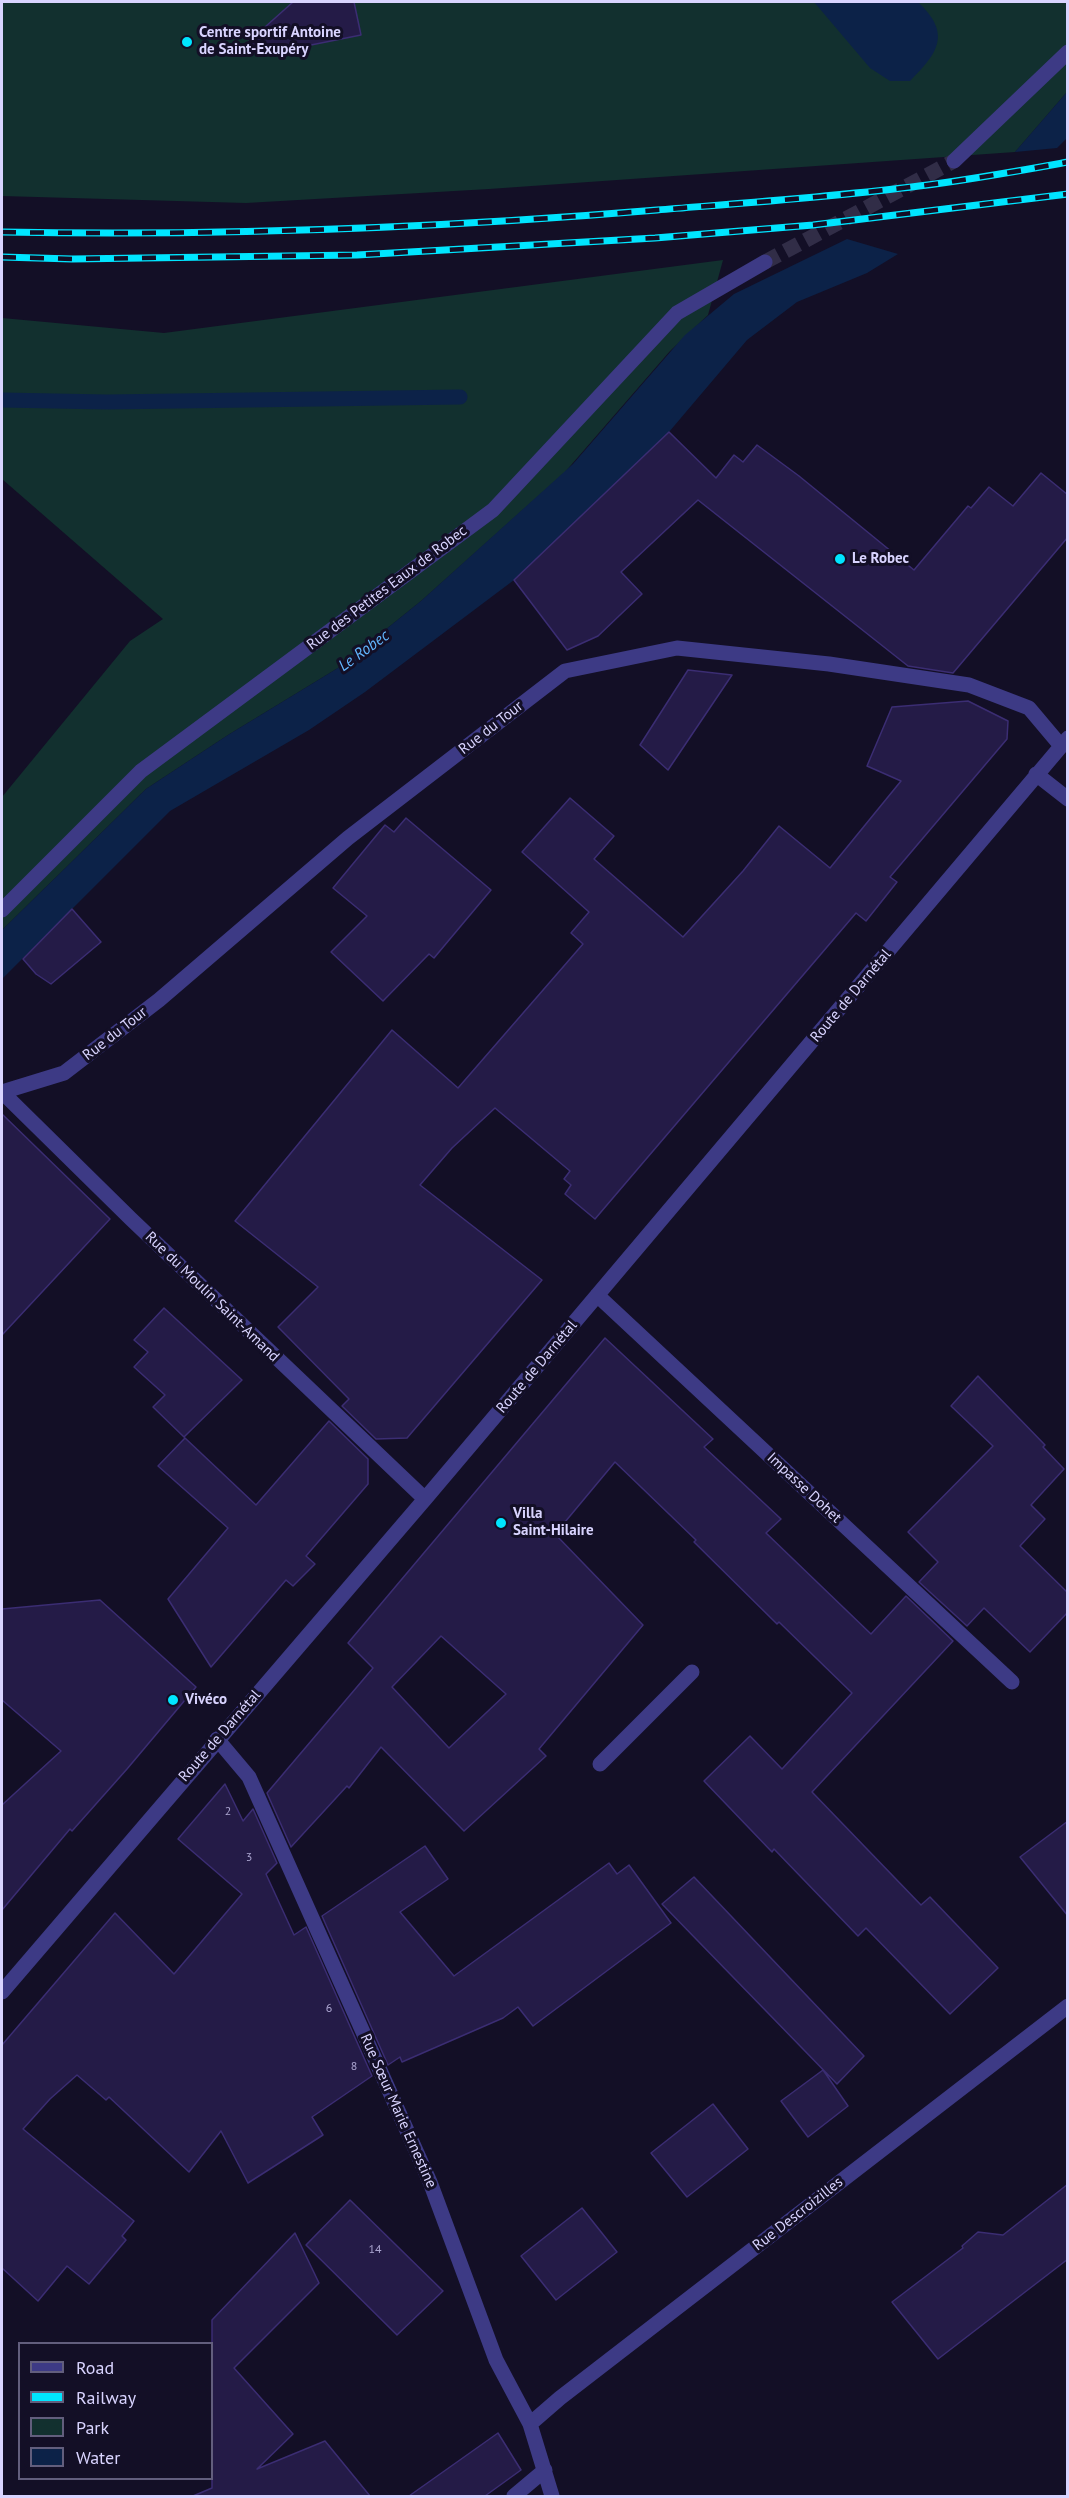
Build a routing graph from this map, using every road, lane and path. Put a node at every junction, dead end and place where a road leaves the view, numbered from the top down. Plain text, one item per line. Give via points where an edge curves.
1 (1068, 52) edge
2 (954, 161) tunnel mouth
3 (765, 262) tunnel mouth
4 (1064, 742) edge
5 (1036, 774) junction
6 (1068, 800) edge
7 (2, 910) edge
8 (2, 1092) edge
9 (597, 1295) junction
10 (425, 1500) junction
11 (692, 1672) dead end
12 (1012, 1682) dead end
13 (217, 1739) junction
14 (600, 1764) dead end
15 (2, 1992) edge
16 (1068, 2007) edge
17 (530, 2424) junction
18 (545, 2470) junction
19 (514, 2496) edge
20 (552, 2496) edge

1 - 2 street
3 - 7 street, Rue des Petites Eaux de Robec via 677,313 492,510 141,771
4 - 5 street, Route de Darnétal
4 - 8 street, Rue du Tour via 1029,708 969,685 829,664 677,648 565,671 348,838 159,1000 64,1073
5 - 6 street
5 - 9 street, Route de Darnétal
8 - 10 street, Rue du Moulin Saint-Amand
9 - 10 street, Route de Darnétal
9 - 12 street, Impasse Dohet
10 - 13 street, Route de Darnétal
11 - 14 street
13 - 15 street, Route de Darnétal
13 - 17 street, Rue Sœur Marie Ernestine via 249,1777 430,2182 496,2360
16 - 17 street, Rue Descroizilles
17 - 18 street, Rue Sœur Marie Ernestine
18 - 19 street
18 - 20 street, Rue Sœur Marie Ernestine

